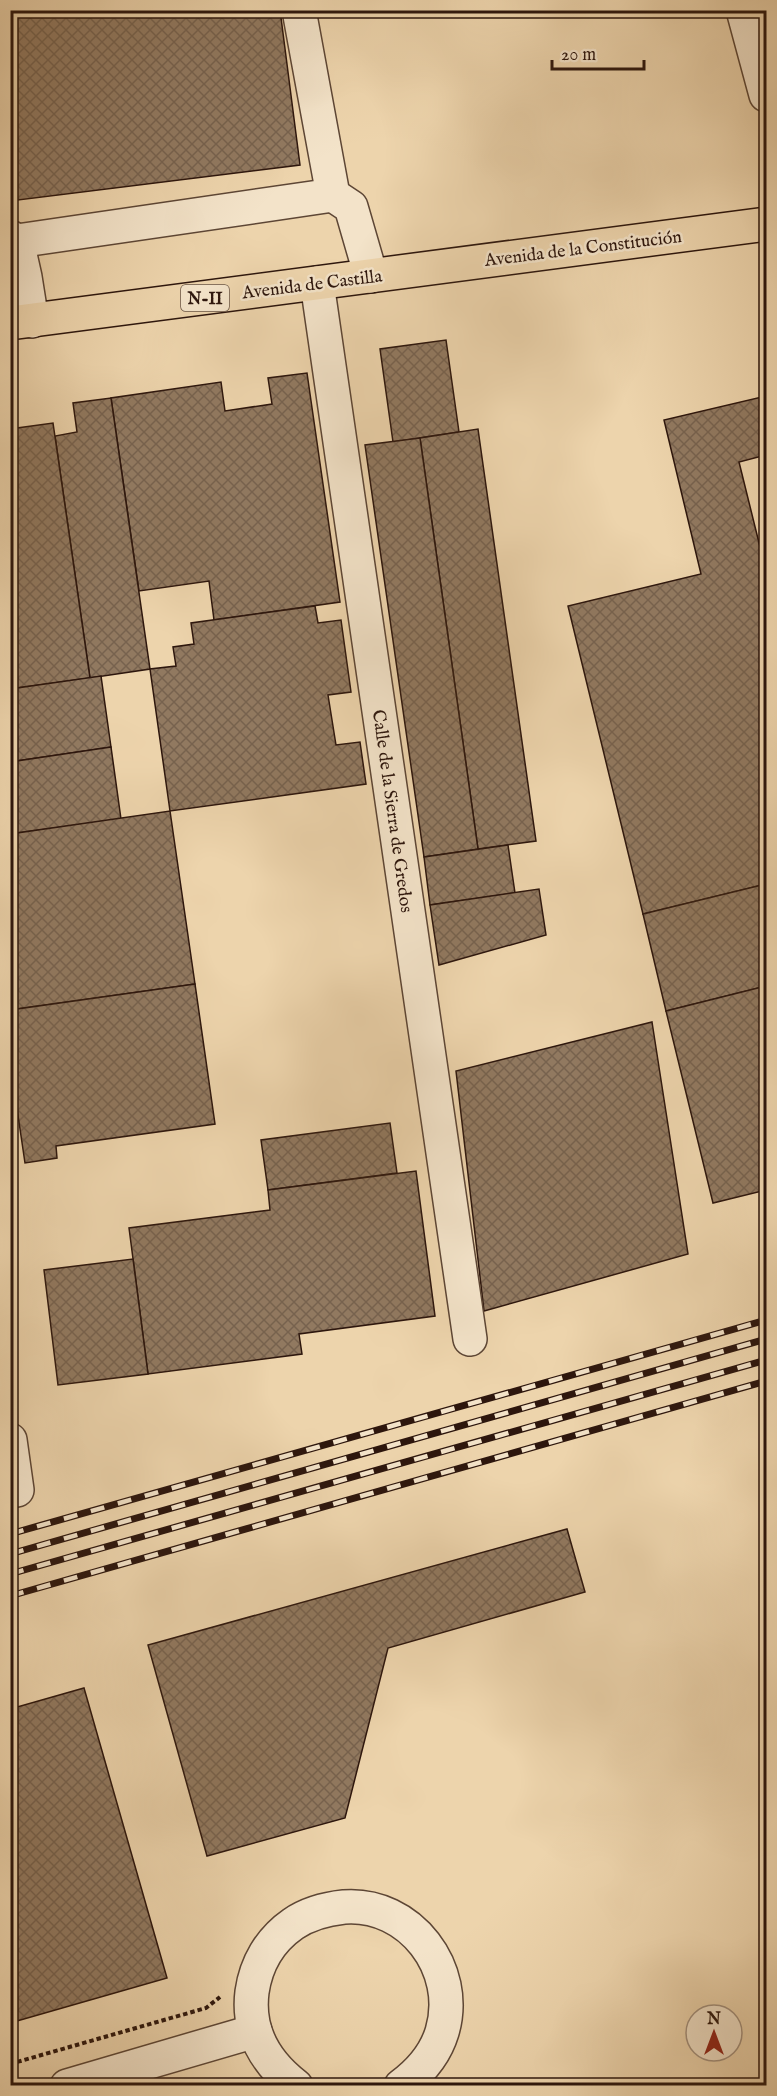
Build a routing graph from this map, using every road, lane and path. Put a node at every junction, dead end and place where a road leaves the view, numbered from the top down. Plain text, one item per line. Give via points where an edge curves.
1 (299, 10) edge
2 (743, 10) edge
3 (766, 95) edge
4 (333, 195) junction
5 (766, 224) edge
6 (14, 239) edge
7 (385, 274) junction
8 (317, 283) junction
9 (21, 322) edge
10 (470, 1339) dead end
11 (10, 1440) edge
12 (17, 1490) dead end
13 (255, 2031) junction
14 (81, 2084) edge
15 (296, 2085) edge
16 (402, 2085) edge

1 - 4 street
2 - 3 street
4 - 6 street
4 - 7 street via 351,207
5 - 7 main road, Avenida de la Constitución / N-II
6 - 9 street via 26,278
7 - 8 main road, Avenida de Castilla / N-II
8 - 9 main road, Avenida de Castilla / N-II
8 - 10 street, Calle de la Sierra de Gredos
11 - 12 street
13 - 14 street
13 - 15 street via 265,2054
13 - 16 street via 251,2003 254,1978 266,1951 282,1931 324,1909 355,1906 383,1912 423,1939 444,1982 447,2006 432,2055

